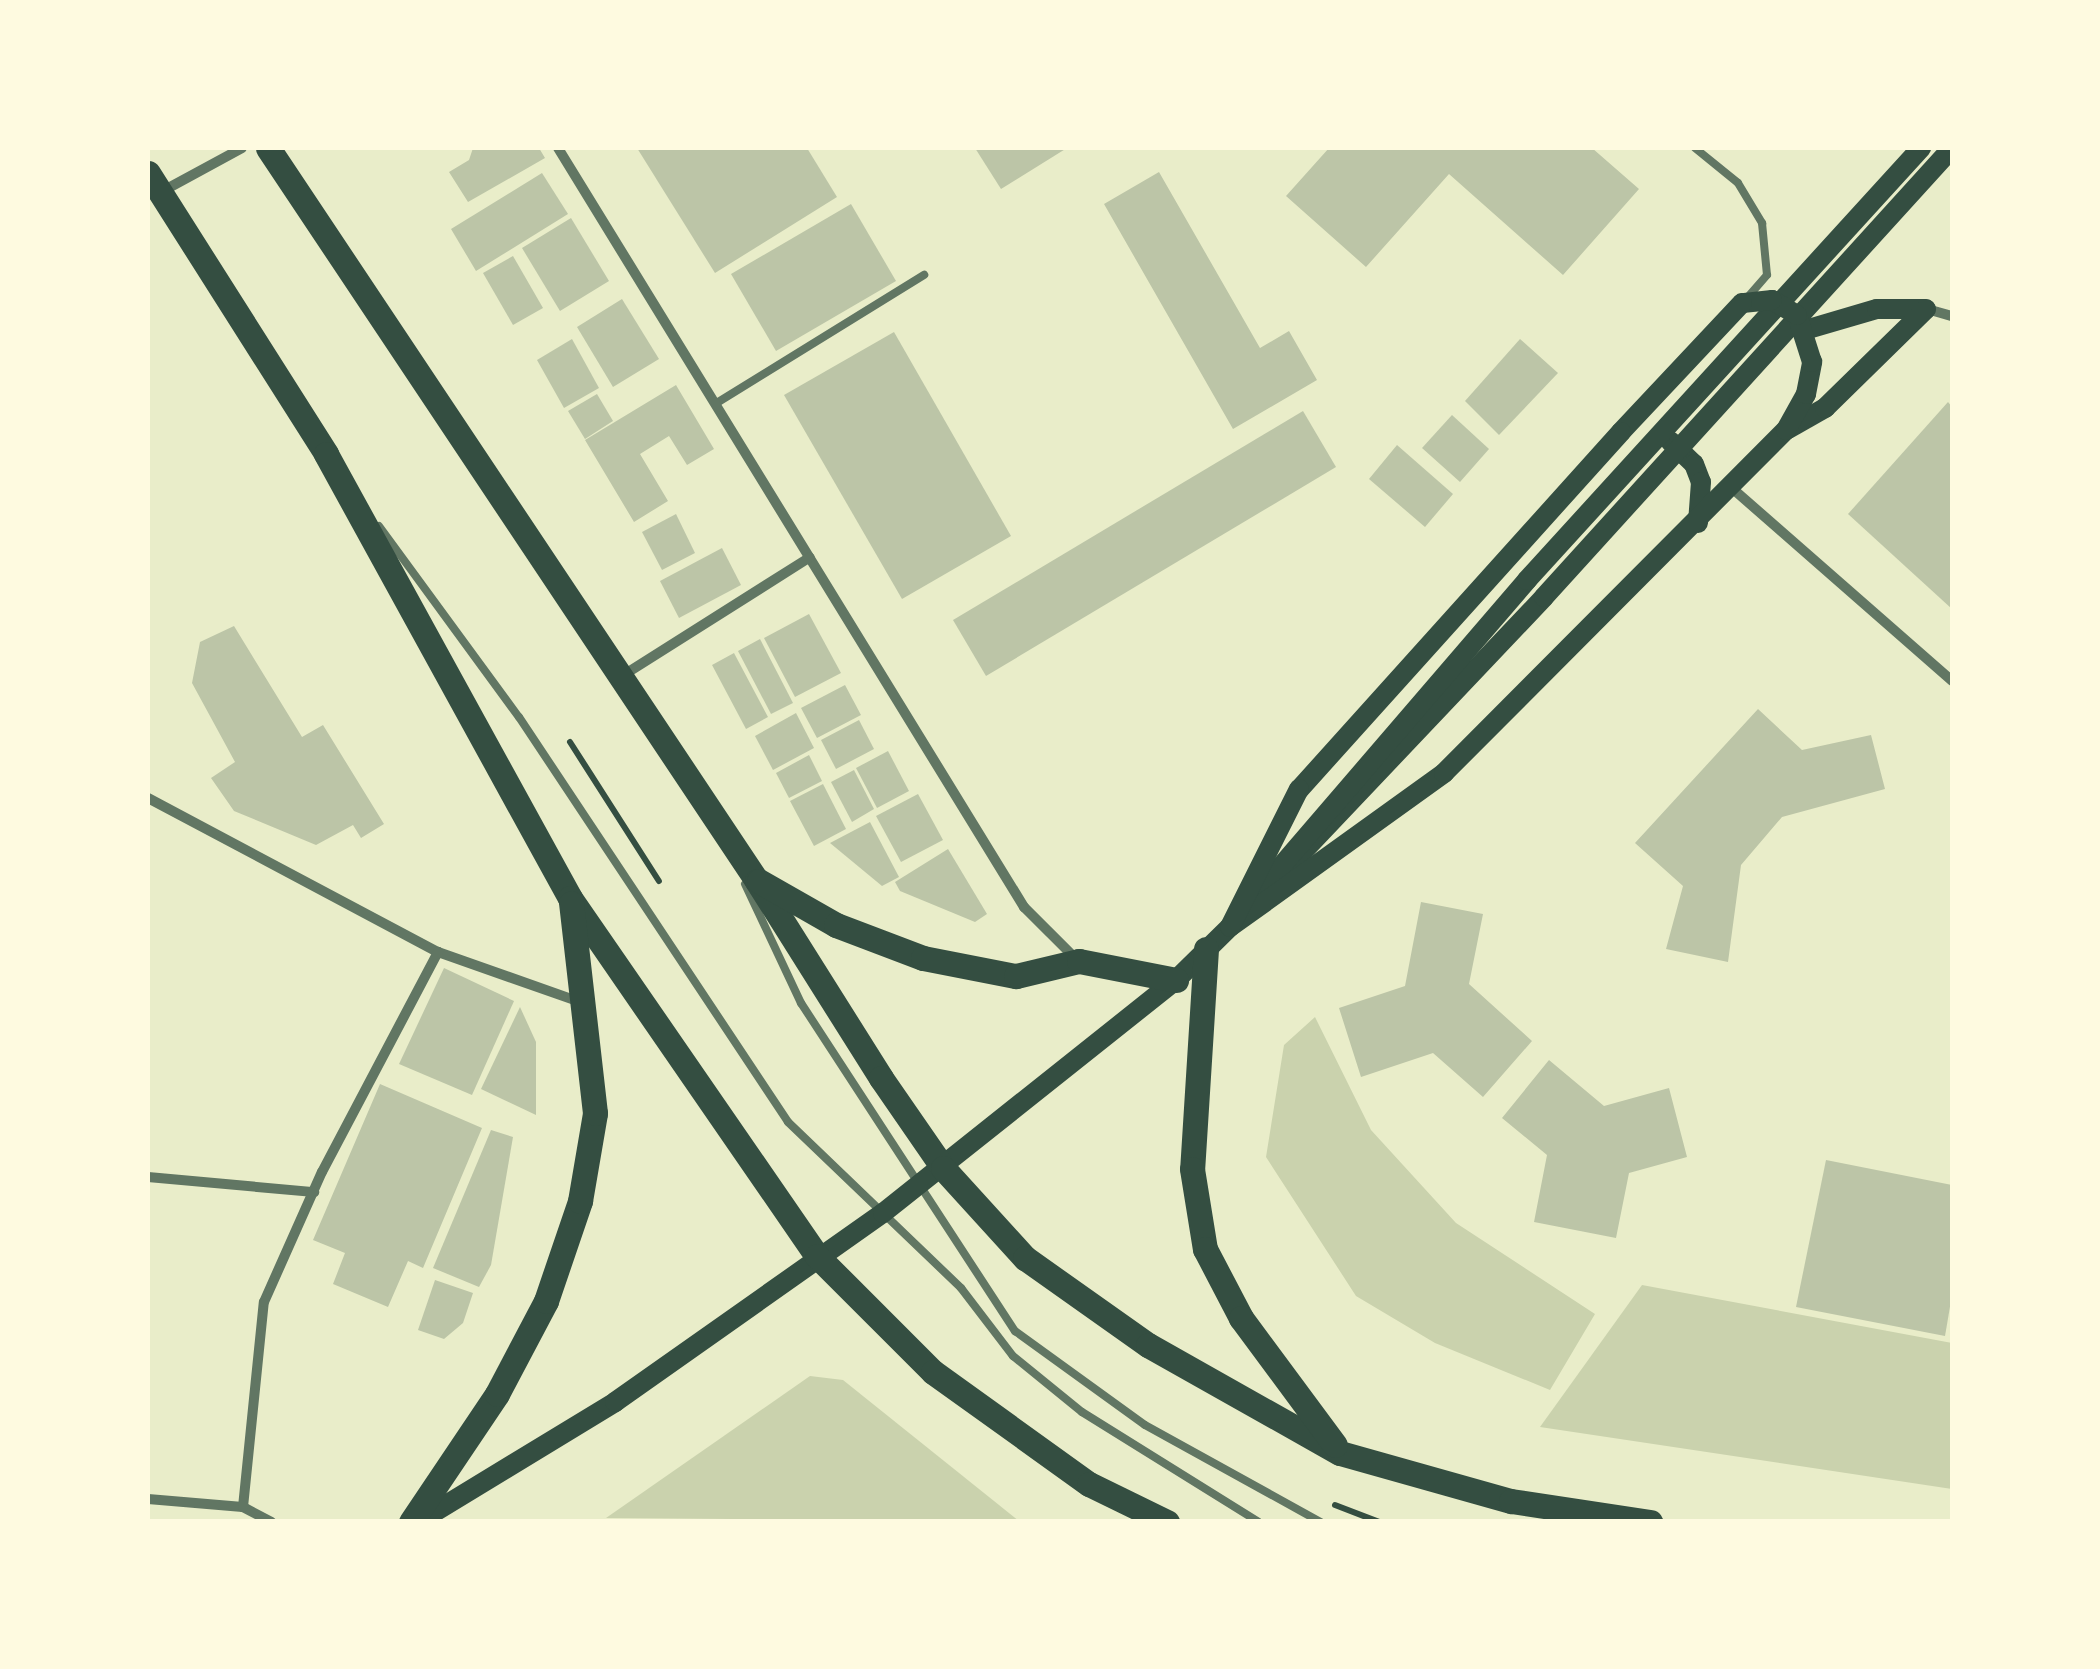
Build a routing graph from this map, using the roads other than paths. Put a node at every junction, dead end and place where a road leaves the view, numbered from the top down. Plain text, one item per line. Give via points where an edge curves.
1 (242, 148) edge
2 (268, 148) edge
3 (558, 148) edge
4 (1695, 148) edge
5 (1922, 148) edge
6 (1952, 148) edge
7 (154, 183) edge
8 (924, 275) dead end
9 (1742, 304) junction
10 (1926, 309) junction
11 (1952, 316) edge
12 (1805, 330) junction
13 (716, 404) junction
14 (1786, 430) junction
15 (1621, 432) junction
16 (326, 454) junction
17 (1733, 489) junction
18 (1698, 522) junction
19 (810, 557) junction
20 (622, 676) junction
21 (1952, 681) edge
22 (148, 798) edge
23 (719, 828) junction
24 (757, 880) junction
25 (570, 898) junction
26 (1230, 927) junction
27 (1206, 948) junction
28 (438, 952) junction
29 (1079, 962) junction
30 (1176, 980) junction
31 (580, 1003) junction
32 (943, 1168) junction
33 (148, 1177) edge
34 (919, 1187) junction
35 (314, 1192) junction
36 (883, 1214) junction
37 (817, 1256) junction
38 (1340, 1453) junction
39 (148, 1499) edge
40 (242, 1507) junction
41 (1600, 1514) junction
42 (271, 1522) edge
43 (415, 1522) edge
44 (1167, 1522) edge
45 (1260, 1522) edge
46 (1322, 1522) edge
47 (1560, 1522) edge
48 (1650, 1522) edge

1 - 7 street
2 - 20 main road
3 - 13 street
4 - 9 lane via 1738,182 1762,222 1768,275
5 - 26 main road via 1527,580
6 - 26 main road via 1544,597
7 - 16 main road
8 - 13 lane
9 - 12 main road via 1758,299 1787,306
9 - 15 main road
10 - 11 street
10 - 12 main road via 1877,309
10 - 14 main road via 1825,408
12 - 14 main road via 1812,362 1806,394
13 - 19 street
14 - 17 main road
15 - 18 main road via 1654,434 1694,464 1701,482
15 - 26 main road via 1299,789
16 - 25 main road
16 - 36 lane via 520,716 788,1122
17 - 18 main road
17 - 21 street
18 - 26 main road via 1444,772
19 - 20 street
19 - 29 street via 1024,907
20 - 23 main road
22 - 28 street
23 - 24 main road
23 - 34 lane via 800,1003
24 - 29 main road via 836,925 923,958 1016,976
24 - 32 main road
25 - 31 main road
25 - 37 main road
26 - 27 main road
27 - 30 main road
27 - 38 main road via 1192,1169 1205,1249 1241,1318
28 - 31 street
28 - 35 street
29 - 30 main road
30 - 32 main road
31 - 43 main road via 595,1113 580,1201 546,1301 497,1394
32 - 34 main road
32 - 38 main road via 1025,1258 1148,1345
33 - 35 street
34 - 36 main road
34 - 46 lane via 1016,1331 1145,1425
35 - 40 street via 264,1302
36 - 37 main road
36 - 45 lane via 961,1288 1012,1356 1082,1412
37 - 43 main road via 615,1402
37 - 44 main road via 933,1372 1089,1484
38 - 41 main road via 1511,1501
39 - 40 street
40 - 42 street
41 - 47 lane
41 - 48 main road

